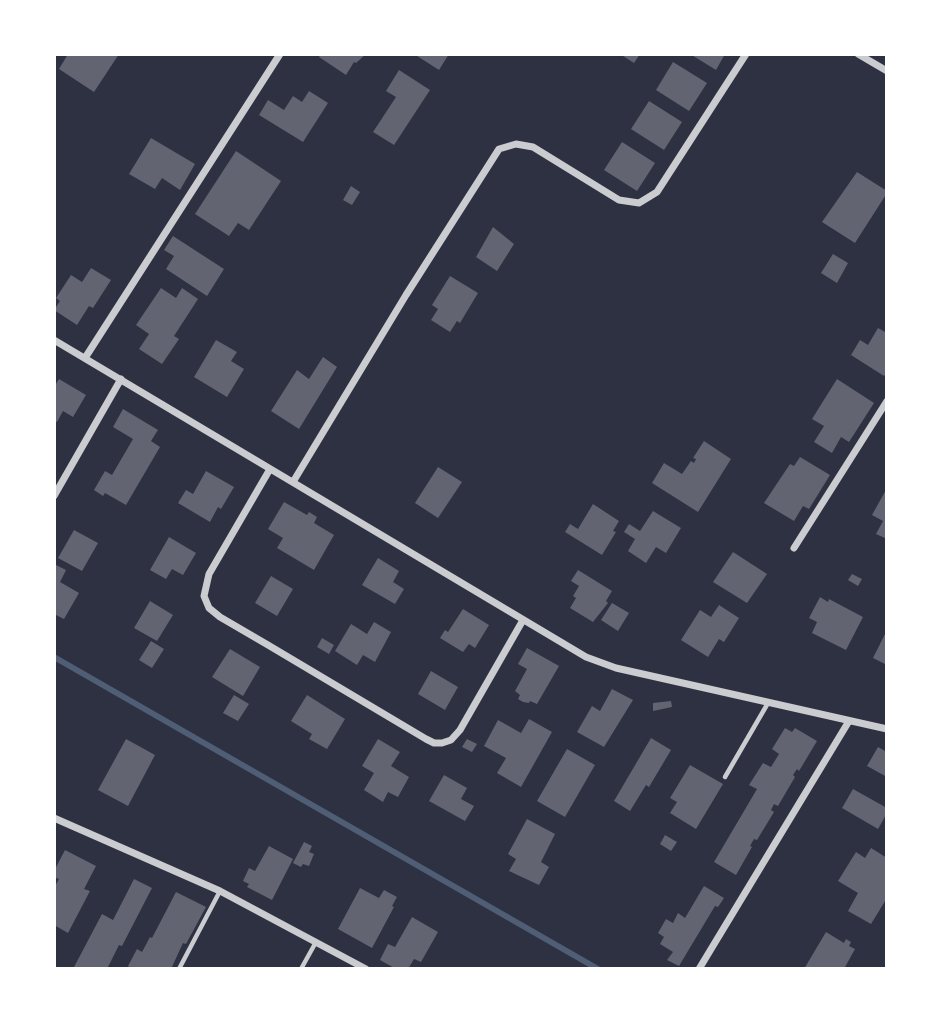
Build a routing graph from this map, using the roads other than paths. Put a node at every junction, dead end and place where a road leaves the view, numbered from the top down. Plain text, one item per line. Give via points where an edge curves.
1 (280, 54) edge
2 (746, 54) edge
3 (858, 54) edge
4 (887, 71) edge
5 (54, 340) edge
6 (85, 358) junction
7 (121, 379) junction
8 (887, 401) edge
9 (270, 469) junction
10 (293, 482) junction
11 (54, 496) edge
12 (794, 548) dead end
13 (523, 620) junction
14 (768, 703) junction
15 (849, 721) junction
16 (887, 729) edge
17 (725, 777) dead end
18 (54, 818) edge
19 (219, 891) junction
20 (316, 942) junction
21 (179, 969) edge
22 (301, 969) edge
23 (366, 969) edge
24 (699, 969) edge

1 - 6 street
2 - 10 street via 657,192 639,203 619,201 533,147 516,144 499,149
3 - 4 street
5 - 6 street
6 - 7 street
7 - 9 street
7 - 11 street
8 - 12 street
9 - 10 street
9 - 13 street via 209,574 204,596 220,617 434,743 451,740 460,730
10 - 13 street
13 - 14 street via 607,666
14 - 15 street
14 - 17 lane
15 - 16 street
15 - 24 street
18 - 19 street
19 - 20 street
19 - 21 lane
20 - 22 lane
20 - 23 street

